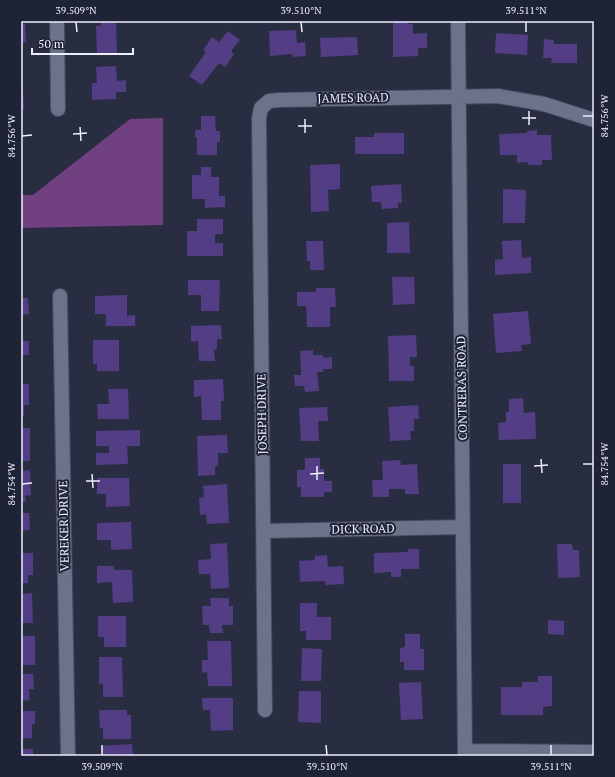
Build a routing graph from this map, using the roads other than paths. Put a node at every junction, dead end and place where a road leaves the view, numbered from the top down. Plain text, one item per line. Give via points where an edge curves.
1 (57, 21) edge
2 (458, 21) edge
3 (458, 96) junction
4 (58, 109) dead end
5 (259, 118) joint
6 (593, 119) edge
7 (60, 296) dead end
8 (463, 528) junction
9 (264, 531) junction
10 (265, 710) dead end
11 (594, 752) edge
12 (465, 753) edge
13 (571, 754) edge
14 (68, 756) edge

1 - 4 street
2 - 3 street, CONTRERAS ROAD
3 - 5 street, JAMES ROAD via 269,101 261,108
3 - 6 street, JAMES ROAD via 498,96 544,104
3 - 8 street, CONTRERAS ROAD
5 - 9 street, JOSEPH DRIVE
7 - 14 street, VEREKER DRIVE
8 - 9 street, DICK ROAD
8 - 12 street, CONTRERAS ROAD
9 - 10 street, JOSEPH DRIVE
11 - 13 street
12 - 13 street

